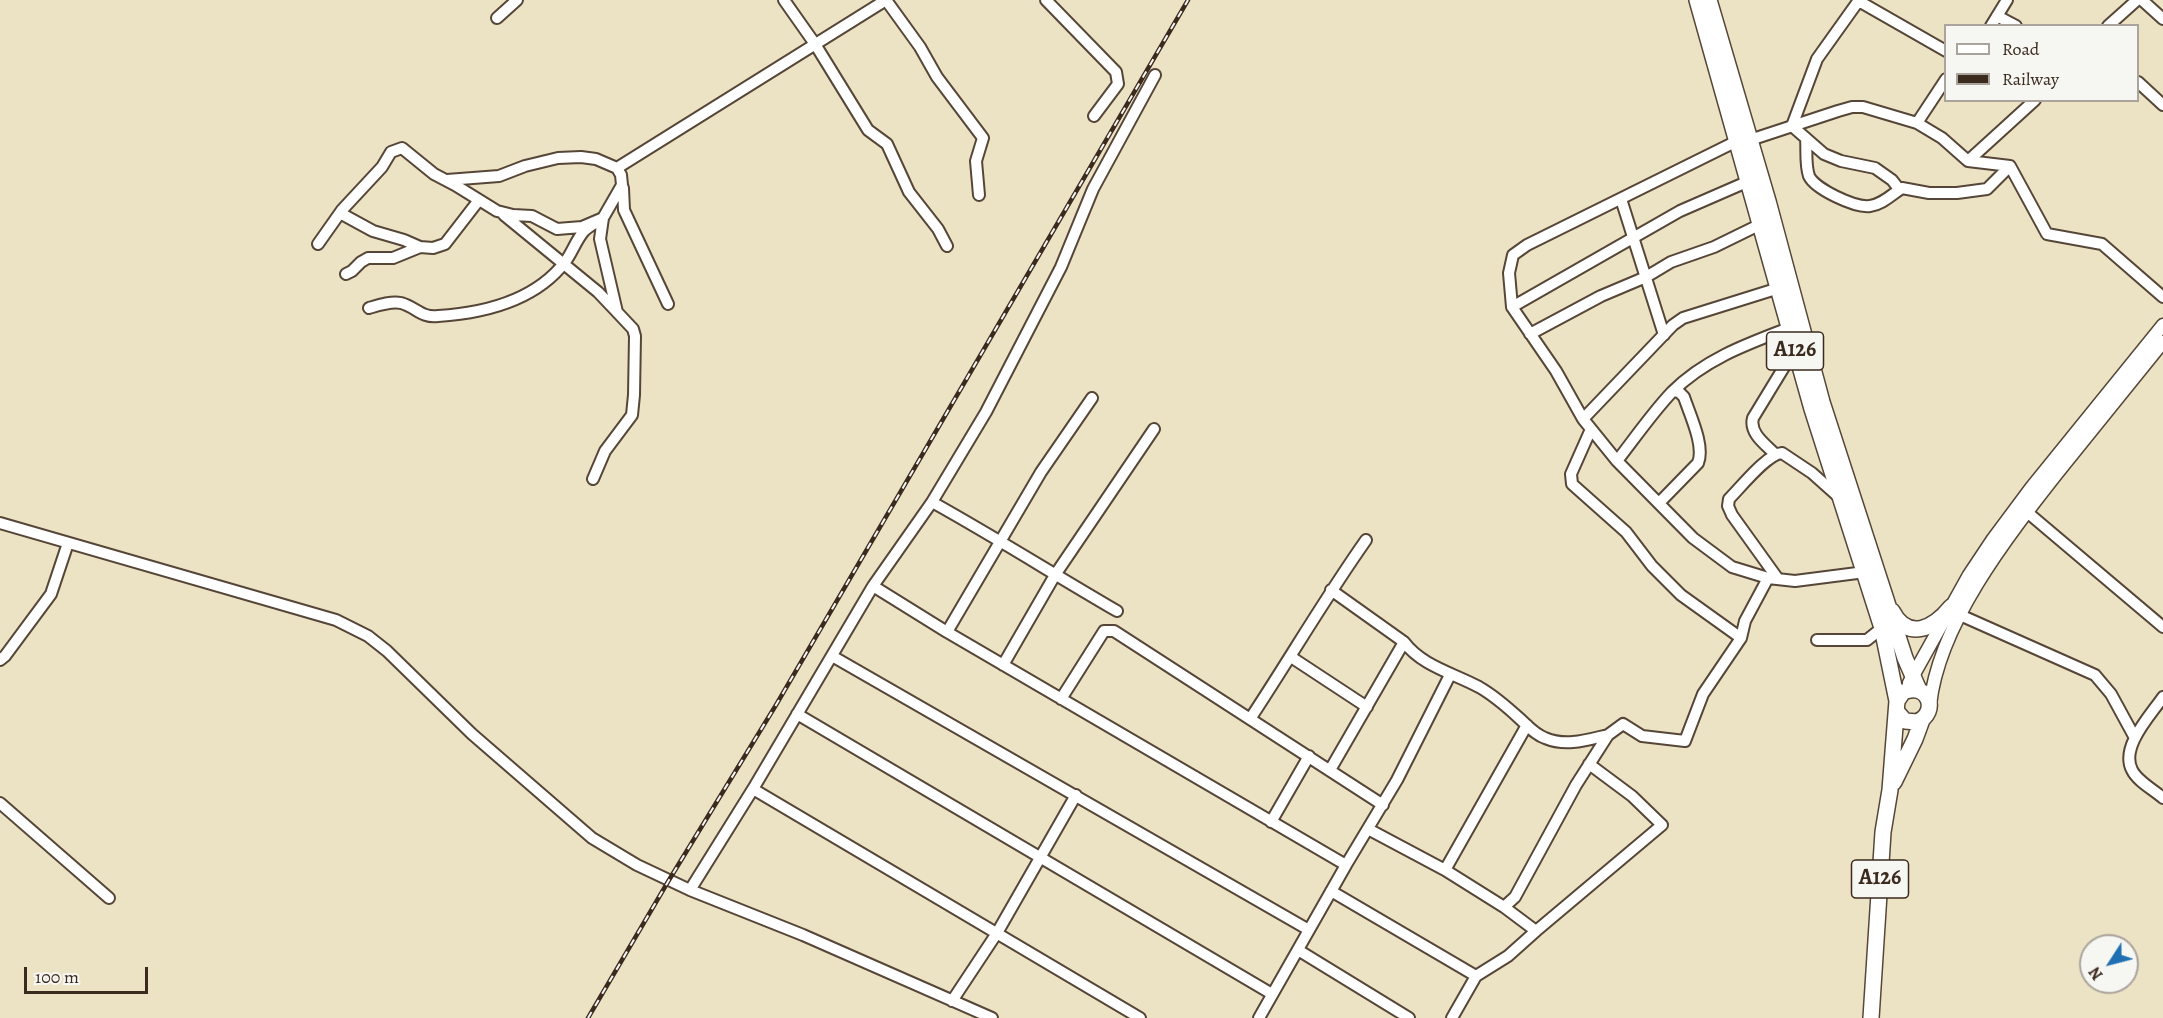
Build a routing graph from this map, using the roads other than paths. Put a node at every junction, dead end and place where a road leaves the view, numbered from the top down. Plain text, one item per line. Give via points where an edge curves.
1 (517, 0) edge
2 (784, 0) edge
3 (886, 0) edge
4 (1046, 0) edge
5 (1697, 0) edge
6 (1709, 0) edge
7 (2007, 0) edge
8 (2137, 0) edge
9 (2142, 0) edge
10 (1873, 4) edge
11 (497, 18) dead end
12 (2163, 19) edge
13 (1994, 21) edge
14 (2110, 24) edge
15 (815, 44) junction
16 (1944, 50) edge
17 (1155, 75) dead end
18 (1944, 81) edge
19 (2139, 83) edge
20 (2033, 102) edge
21 (2163, 105) edge
22 (1094, 116) dead end
23 (1917, 123) junction
24 (1792, 126) junction
25 (1806, 138) junction
26 (1744, 141) junction
27 (1968, 161) junction
28 (2010, 166) junction
29 (617, 168) junction
30 (444, 180) junction
31 (1749, 181) junction
32 (622, 185) junction
33 (1899, 189) junction
34 (979, 195) dead end
35 (1621, 199) junction
36 (479, 200) junction
37 (497, 211) junction
38 (340, 213) junction
39 (603, 218) junction
40 (1761, 224) junction
41 (1634, 237) junction
42 (318, 244) dead end
43 (947, 246) dead end
44 (420, 247) junction
45 (564, 264) junction
46 (346, 274) dead end
47 (1646, 277) junction
48 (1779, 288) junction
49 (2163, 297) edge
50 (668, 304) dead end
51 (1512, 307) junction
52 (369, 308) dead end
53 (617, 312) junction
54 (2163, 325) edge
55 (1789, 328) junction
56 (1530, 334) junction
57 (1665, 335) junction
58 (2163, 342) edge
59 (1795, 349) junction
60 (1673, 392) junction
61 (1092, 398) dead end
62 (1583, 419) junction
63 (1154, 429) dead end
64 (1591, 429) junction
65 (1775, 454) junction
66 (1617, 461) junction
67 (593, 479) dead end
68 (1840, 498) junction
69 (932, 502) junction
70 (1659, 503) junction
71 (2027, 512) junction
72 (0, 523) edge
73 (1001, 540) junction
74 (1366, 540) dead end
75 (68, 543) junction
76 (1865, 572) junction
77 (1055, 575) junction
78 (1773, 579) junction
79 (873, 586) junction
80 (1331, 590) junction
81 (1885, 596) junction
82 (1117, 611) dead end
83 (1956, 611) junction
84 (2163, 627) edge
85 (1882, 628) junction
86 (947, 632) junction
87 (1740, 638) junction
88 (1817, 640) dead end
89 (1404, 642) junction
90 (832, 656) junction
91 (1291, 657) junction
92 (0, 660) edge
93 (1004, 665) junction
94 (1450, 675) junction
95 (1906, 694) junction
96 (2163, 697) edge
97 (1061, 699) junction
98 (1366, 707) junction
99 (1926, 713) junction
100 (797, 714) junction
101 (1250, 719) junction
102 (1527, 725) junction
103 (1608, 735) junction
104 (2135, 738) junction
105 (1309, 756) junction
106 (1589, 764) junction
107 (1330, 770) junction
108 (753, 789) junction
109 (1890, 790) junction
110 (1076, 795) junction
111 (2163, 798) edge
112 (0, 803) edge
113 (1383, 804) junction
114 (1271, 822) junction
115 (1368, 830) junction
116 (1041, 857) junction
117 (1346, 865) junction
118 (1445, 870) junction
119 (690, 890) junction
120 (1331, 891) junction
121 (109, 898) dead end
122 (1504, 907) junction
123 (1309, 930) junction
124 (1536, 931) junction
125 (996, 933) junction
126 (1298, 950) junction
127 (1476, 976) junction
128 (1272, 994) junction
129 (952, 1001) junction
130 (992, 1018) edge
131 (1140, 1018) edge
132 (1259, 1018) edge
133 (1409, 1018) edge
134 (1452, 1018) edge
135 (1871, 1018) edge

1 - 11 street
2 - 15 street
3 - 15 street
3 - 34 street via 983,138 976,161
4 - 22 street via 1116,72 1118,84
5 - 26 highway, A126
6 - 26 highway, A126
7 - 13 street
8 - 14 street
9 - 12 street
10 - 16 street
10 - 24 street via 1857,3 1817,59
15 - 29 street
15 - 43 street via 868,130 887,144 909,192
17 - 69 street via 1093,189 1061,267 992,401
18 - 23 street
19 - 21 street
20 - 27 street
23 - 24 street via 1852,107
23 - 27 street
24 - 25 street
24 - 26 street
25 - 33 street via 1831,158 1875,168
25 - 33 street via 1808,172 1819,187 1866,206 1884,201
26 - 31 highway, A126
26 - 35 street
26 - 81 highway, A126
27 - 28 street
28 - 33 street via 1987,189 1929,193
28 - 49 street via 2047,234 2102,244
29 - 30 street via 596,159 558,158 499,176
29 - 32 street
30 - 36 street
30 - 38 street via 402,148 391,152
31 - 40 highway, A126
31 - 41 street via 1680,211
32 - 39 street
32 - 50 street via 624,210
35 - 41 street
35 - 51 street via 1513,255 1509,273
36 - 37 street
36 - 44 street via 445,244
37 - 39 street via 532,216 557,229
37 - 45 street
38 - 42 street
38 - 44 street via 373,231
39 - 45 street via 584,232
39 - 53 street via 600,239
40 - 47 street via 1671,262
40 - 48 highway, A126
41 - 47 street
41 - 51 street
44 - 46 street via 393,258 368,258
45 - 52 street via 534,291 485,310 436,317 424,316 399,303
45 - 53 street
47 - 56 street
47 - 57 street
48 - 55 highway, A126
48 - 57 street via 1683,318
51 - 56 street
53 - 67 street via 633,328 635,336 632,415 605,451
54 - 83 main road via 2031,488 1981,557
55 - 59 highway, A126
55 - 60 street via 1734,348 1706,364
56 - 62 street
57 - 62 street
58 - 71 main road
59 - 65 street via 1751,424
59 - 68 highway, A126
60 - 66 street
60 - 70 street via 1684,397 1701,449 1700,459
61 - 73 street via 1041,472
62 - 64 street
63 - 77 street
64 - 66 street
64 - 87 street via 1571,474 1572,484 1626,532 1652,566 1682,595
65 - 68 street via 1782,453 1812,473
65 - 78 street via 1728,502 1732,515
66 - 70 street
68 - 76 highway, A126
69 - 73 street
69 - 79 street
70 - 78 street via 1693,538 1732,567
71 - 83 main road
71 - 84 street
72 - 75 street
73 - 77 street
73 - 86 street
74 - 80 street
75 - 92 street via 51,594
75 - 119 street via 336,620 368,636 472,734 592,838
76 - 78 street via 1795,581
76 - 85 highway, A126
77 - 82 street
77 - 93 street
78 - 87 street via 1745,621
79 - 86 street
79 - 90 street
80 - 89 street
80 - 91 street
81 - 83 highway via 1897,620 1912,628 1924,629
81 - 95 highway, A126
83 - 95 main road
83 - 99 main road
83 - 104 street via 2095,675 2111,694
85 - 88 street via 1867,640
85 - 95 highway, A126 via 1891,666
86 - 93 street
87 - 103 street via 1703,694 1685,741 1642,736 1623,724
89 - 94 street via 1412,653
89 - 98 street
90 - 100 street
90 - 110 street
91 - 98 street
91 - 101 street
93 - 97 street
94 - 102 street via 1479,688
94 - 113 street
95 - 99 highway, A126 via 1926,695
95 - 99 highway via 1905,721 1917,722
95 - 109 highway, A126
96 - 104 street
97 - 101 street via 1104,631 1109,630
97 - 114 street
98 - 107 street
99 - 109 highway, A126
100 - 108 street
100 - 116 street
101 - 105 street
102 - 103 street via 1546,739 1573,743
102 - 118 street
103 - 106 street
104 - 111 street via 2129,751 2133,772
105 - 107 street
105 - 114 street
106 - 122 street via 1515,897
106 - 124 street via 1632,796 1662,825
107 - 113 street
108 - 119 street
108 - 125 street
109 - 135 highway, A126 via 1883,832
110 - 116 street
110 - 123 street
112 - 121 street
113 - 115 street
114 - 117 street
115 - 117 street
115 - 118 street
116 - 125 street
116 - 128 street
117 - 120 street
118 - 122 street
119 - 129 street
120 - 123 street
120 - 127 street
122 - 124 street
123 - 126 street
124 - 127 street via 1508,956
125 - 129 street
125 - 131 street
126 - 128 street
126 - 133 street
127 - 134 street
128 - 132 street
129 - 130 street

